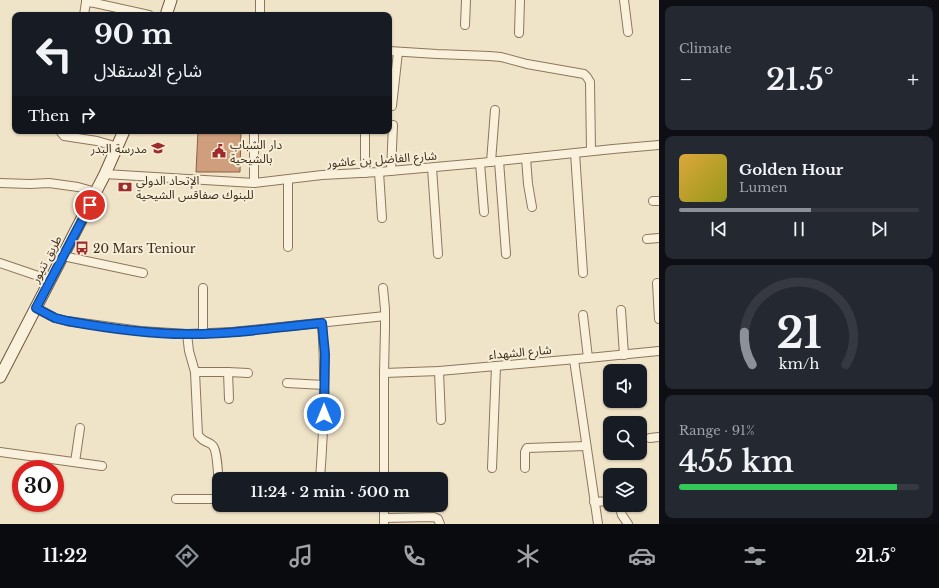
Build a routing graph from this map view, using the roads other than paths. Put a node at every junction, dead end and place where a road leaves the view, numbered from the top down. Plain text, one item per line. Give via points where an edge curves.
1 (171, 0) edge
2 (260, 0) edge
3 (466, 0) edge
4 (520, 0) edge
5 (624, 0) edge
6 (86, 1) edge
7 (84, 12) edge
8 (136, 12) edge
9 (167, 12) edge
10 (260, 12) edge
11 (466, 25) dead end
12 (628, 32) dead end
13 (519, 33) dead end
14 (392, 51) edge
15 (398, 52) junction
16 (392, 79) edge
17 (392, 106) dead end
18 (495, 110) dead end
19 (393, 125) dead end
20 (62, 134) edge
21 (123, 134) edge
22 (254, 134) edge
23 (365, 134) edge
24 (659, 145) edge
25 (118, 147) junction
26 (591, 151) junction
27 (575, 153) junction
28 (526, 158) junction
29 (495, 161) junction
30 (480, 163) junction
31 (432, 168) junction
32 (392, 171) junction
33 (379, 172) junction
34 (365, 173) junction
35 (105, 174) junction
36 (288, 180) junction
37 (0, 183) edge
38 (254, 183) junction
39 (96, 192) junction
40 (532, 207) dead end
41 (484, 212) dead end
42 (382, 218) dead end
43 (659, 238) edge
44 (647, 240) dead end
45 (288, 247) dead end
46 (438, 254) dead end
47 (506, 254) dead end
48 (63, 256) junction
49 (0, 263) edge
50 (143, 273) dead end
51 (583, 273) dead end
52 (50, 280) junction
53 (657, 283) dead end
54 (202, 288) dead end
55 (382, 288) dead end
56 (36, 308) junction
57 (621, 310) dead end
58 (583, 315) dead end
59 (385, 316) junction
60 (659, 319) edge
61 (322, 323) junction
62 (203, 333) junction
63 (187, 334) junction
64 (659, 351) edge
65 (624, 355) junction
66 (588, 358) junction
67 (574, 360) junction
68 (496, 366) junction
69 (439, 371) junction
70 (194, 372) junction
71 (228, 372) junction
72 (384, 373) junction
73 (248, 374) dead end
74 (0, 377) edge
75 (287, 383) dead end
76 (324, 385) junction
77 (229, 399) dead end
78 (441, 420) dead end
79 (80, 428) dead end
80 (659, 437) edge
81 (650, 438) dead end
82 (586, 446) junction
83 (0, 452) edge
84 (75, 462) junction
85 (102, 466) dead end
86 (492, 468) dead end
87 (525, 468) dead end
88 (218, 472) edge
89 (321, 472) edge
90 (384, 472) edge
91 (176, 499) dead end
92 (212, 499) edge
93 (603, 501) edge
94 (594, 502) junction
95 (621, 512) edge
96 (384, 521) edge
97 (440, 524) edge
98 (598, 524) edge
99 (628, 524) edge

1 - 9 main road
2 - 10 street
3 - 11 street
4 - 13 street
5 - 12 street
6 - 7 street
6 - 8 street
14 - 15 street
15 - 16 street
15 - 26 street via 501,57 584,74 590,82
16 - 17 street
18 - 29 street
19 - 32 street
20 - 25 street
21 - 25 main road, طريق تنيور
22 - 38 street
23 - 34 street
24 - 26 street, شارع الفاضل بن عاشور
25 - 35 main road, طريق تنيور
26 - 27 street, شارع الفاضل بن عاشور
27 - 28 street, شارع الفاضل بن عاشور
27 - 51 street
28 - 29 street, شارع الفاضل بن عاشور
28 - 40 street
29 - 30 street, شارع الفاضل بن عاشور
29 - 47 street
30 - 31 street, شارع الفاضل بن عاشور
30 - 41 street
31 - 32 street, شارع الفاضل بن عاشور
31 - 46 street
32 - 33 street, شارع الفاضل بن عاشور
33 - 34 street, شارع الفاضل بن عاشور
33 - 42 street
34 - 36 street, شارع الفاضل بن عاشور
35 - 38 street, شارع الفاضل بن عاشور
35 - 39 main road, طريق تنيور
36 - 38 street, شارع الفاضل بن عاشور
36 - 45 street
37 - 39 street via 49,183
39 - 48 main road, طريق تنيور
43 - 44 street
48 - 50 street
48 - 52 main road, طريق تنيور
49 - 52 street
52 - 56 main road, طريق تنيور
53 - 60 street
54 - 62 street
55 - 59 street
56 - 63 street via 67,321
56 - 74 main road, طريق تنيور
57 - 65 street
58 - 66 street
59 - 61 street
59 - 72 street
61 - 62 street
61 - 76 street
62 - 63 street
63 - 70 street
64 - 65 street, شارع الشهداء
65 - 66 street, شارع الشهداء
66 - 67 street, شارع الشهداء
67 - 68 street, شارع الشهداء
67 - 82 street
68 - 69 street, شارع الشهداء
68 - 86 street
69 - 72 street, شارع الشهداء
69 - 78 street
70 - 71 street
70 - 88 street via 198,435 215,449
71 - 73 street
71 - 77 street
72 - 90 street
75 - 76 street
76 - 89 street
79 - 84 street
80 - 81 street
82 - 87 street via 527,448
82 - 94 street
83 - 84 street
84 - 85 street
91 - 92 street
93 - 94 street
94 - 98 street
95 - 99 street
96 - 97 street via 434,517

